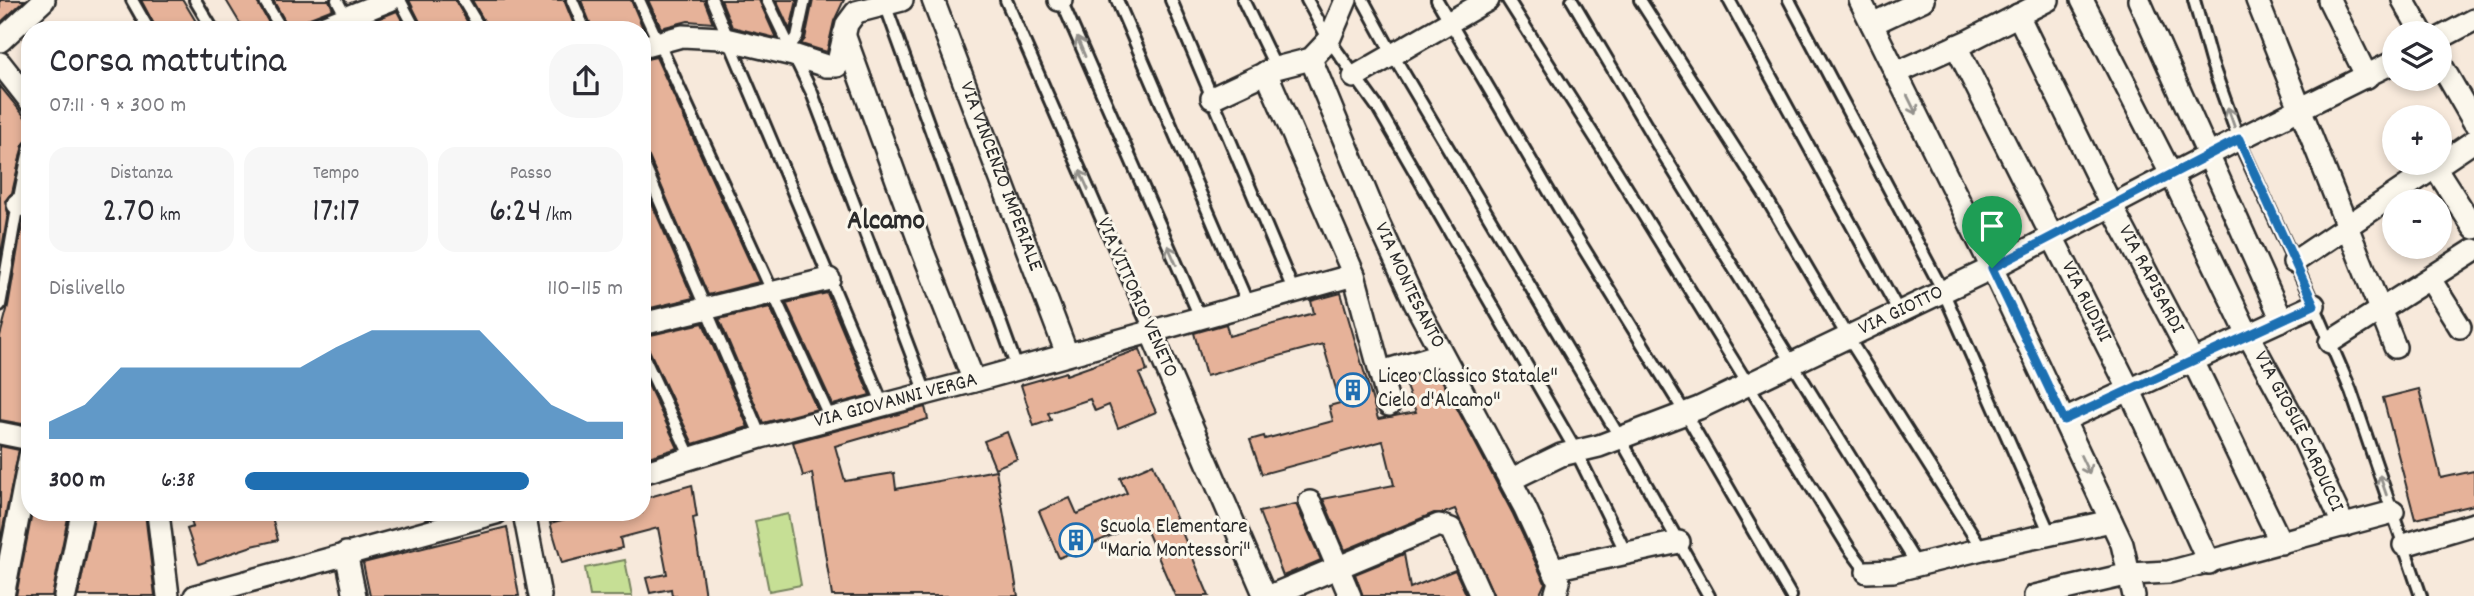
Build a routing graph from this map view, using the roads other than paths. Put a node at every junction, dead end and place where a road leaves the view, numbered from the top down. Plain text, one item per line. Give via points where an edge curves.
1 (44, 0) edge
2 (132, 0) edge
3 (195, 0) edge
4 (264, 0) edge
5 (390, 0) edge
6 (400, 0) edge
7 (463, 0) edge
8 (572, 0) edge
9 (639, 0) edge
10 (712, 0) edge
11 (766, 0) edge
12 (805, 0) edge
13 (933, 0) edge
14 (1006, 0) edge
15 (1060, 0) edge
16 (1117, 0) edge
17 (1171, 0) edge
18 (1243, 0) edge
19 (1307, 0) edge
20 (1346, 0) edge
21 (1363, 0) edge
22 (1437, 0) edge
23 (1488, 0) edge
24 (1508, 0) edge
25 (1572, 0) edge
26 (1640, 0) edge
27 (1729, 0) edge
28 (1789, 0) edge
29 (1860, 0) edge
30 (1923, 0) edge
31 (2048, 0) edge
32 (2082, 0) edge
33 (2140, 0) edge
34 (2194, 0) edge
35 (2257, 0) edge
36 (2329, 0) edge
37 (2403, 0) edge
38 (885, 2) edge
39 (2018, 15) junction
40 (346, 16) edge
41 (2474, 20) edge
42 (21, 21) edge
43 (21, 21) edge
44 (144, 21) edge
45 (208, 21) edge
46 (277, 21) edge
47 (411, 21) edge
48 (476, 21) edge
49 (581, 21) edge
50 (644, 21) edge
51 (2415, 21) edge
52 (1449, 23) junction
53 (1872, 24) junction
54 (2452, 32) edge
55 (844, 34) junction
56 (730, 40) junction
57 (1329, 40) junction
58 (0, 41) edge
59 (651, 45) edge
60 (1956, 46) junction
61 (651, 47) edge
62 (791, 51) junction
63 (1393, 55) junction
64 (1311, 59) junction
65 (0, 64) edge
66 (2382, 69) edge
67 (1271, 70) junction
68 (1896, 73) junction
69 (1354, 77) junction
70 (2367, 77) junction
71 (2452, 84) edge
72 (21, 90) edge
73 (1212, 98) junction
74 (2300, 109) junction
75 (2474, 122) edge
76 (2239, 139) junction
77 (2474, 141) edge
78 (2208, 155) junction
79 (2452, 156) edge
80 (2171, 174) junction
81 (2423, 175) edge
82 (2440, 175) edge
83 (651, 180) edge
84 (21, 183) edge
85 (21, 200) edge
86 (2111, 205) junction
87 (21, 218) edge
88 (2346, 227) junction
89 (2474, 228) edge
90 (2053, 235) junction
91 (2474, 250) edge
92 (2294, 262) junction
93 (1992, 268) junction
94 (1354, 275) junction
95 (829, 279) junction
96 (2430, 279) junction
97 (1943, 291) junction
98 (772, 292) junction
99 (1294, 292) junction
100 (1248, 304) junction
101 (0, 305) edge
102 (2314, 305) junction
103 (707, 308) junction
104 (2381, 309) junction
105 (1899, 312) junction
106 (1200, 317) junction
107 (2282, 320) junction
108 (651, 322) edge
109 (2460, 327) dead end
110 (1151, 332) junction
111 (2248, 335) junction
112 (1847, 336) junction
113 (2330, 342) junction
114 (2395, 347) dead end
115 (1067, 354) junction
116 (1441, 354) junction
117 (2193, 361) junction
118 (1792, 362) junction
119 (1017, 368) junction
120 (651, 371) edge
121 (1381, 372) junction
122 (974, 381) junction
123 (1748, 384) junction
124 (2130, 391) junction
125 (926, 393) junction
126 (883, 405) junction
127 (1389, 405) dead end
128 (1685, 413) junction
129 (831, 418) junction
130 (2064, 420) junction
131 (0, 433) edge
132 (21, 437) edge
133 (761, 437) junction
134 (1620, 438) junction
135 (1576, 451) junction
136 (691, 458) junction
137 (651, 470) edge
138 (1510, 480) junction
139 (1310, 502) dead end
140 (21, 503) edge
141 (2393, 512) junction
142 (80, 521) edge
143 (159, 521) edge
144 (434, 521) edge
145 (526, 521) edge
146 (2111, 521) junction
147 (2474, 524) edge
148 (2344, 526) junction
149 (2050, 534) junction
150 (1679, 542) junction
151 (2281, 543) junction
152 (2404, 545) junction
153 (1982, 549) junction
154 (345, 553) junction
155 (1626, 553) junction
156 (2209, 563) junction
157 (1917, 565) junction
158 (1339, 568) junction
159 (1867, 572) joint
160 (2130, 574) junction
161 (1556, 582) edge
162 (3, 596) edge
163 (65, 596) edge
164 (168, 596) edge
165 (195, 596) edge
166 (355, 596) edge
167 (540, 596) edge
168 (1268, 596) edge
169 (1350, 596) edge
170 (1480, 596) edge
171 (1709, 596) edge
172 (1791, 596) edge
173 (2035, 596) edge
174 (2134, 596) edge
175 (2421, 596) edge

1 - 42 street
2 - 44 lane
3 - 45 lane
4 - 46 lane
5 - 40 street
6 - 47 lane
7 - 48 lane
8 - 49 lane
9 - 50 lane
10 - 56 lane
11 - 62 lane
12 - 62 lane
13 - 115 street, VIA VINCENZO IMPERIALE
110 -> 14 lane, VIA VITTORIO VENETO
106 -> 15 lane
16 - 100 lane
17 - 73 lane
18 - 67 lane
19 - 57 lane
20 - 57 street
21 - 63 lane
22 - 52 lane
23 - 52 street
24 - 123 lane
25 - 118 lane
26 - 112 lane via 1764,194
27 - 105 lane
28 - 97 lane
29 - 53 street
30 - 53 street
31 - 39 street
32 - 80 street, VIA GIOSUÈ CARDUCCI
33 - 78 street
76 -> 34 lane
35 - 74 street
36 - 70 street
37 - 51 street
38 - 55 street via 856,12
38 - 119 lane
39 - 60 street
39 - 86 street, VIA RAPISARDI
41 - 54 street
43 - 58 street
52 - 63 street
52 - 128 lane
53 - 68 street
55 - 62 street via 837,66
55 - 122 street
56 - 59 street via 682,36
56 - 62 street
56 - 95 lane
57 - 64 street
57 - 69 lane
60 - 68 street
60 - 90 street, VIA RUDINI
61 - 98 lane
62 - 125 lane
63 - 69 street
63 - 134 lane
64 - 67 street
64 - 116 street, VIA MONTESANTO via 1378,222
65 - 72 street
66 - 70 street, VIA GIOTTO
67 - 73 street
67 - 94 street
68 -> 93 street
69 - 135 lane via 1378,108
70 - 74 street, VIA GIOTTO
71 - 75 street
73 - 99 lane
74 - 76 street, VIA GIOTTO
74 - 88 street
76 - 78 street, VIA GIOTTO
76 - 92 lane
77 - 79 street
78 - 80 street, VIA GIOTTO
78 - 107 street
80 - 86 street, VIA GIOTTO
80 - 111 street, VIA GIOSUÈ CARDUCCI
81 - 88 street
82 - 89 street
83 - 103 lane
84 - 85 lane
86 - 90 street, VIA GIOTTO
86 - 117 street, VIA RAPISARDI
87 - 101 lane
88 - 92 street
88 - 104 street
90 - 93 street, VIA GIOTTO
90 - 124 street, VIA RUDINI
91 - 96 street
92 - 102 lane
93 - 97 street, VIA GIOTTO
93 - 130 street
94 - 99 street, VIA GIOVANNI VERGA
94 - 121 street
95 - 98 street
95 - 126 lane
96 - 104 street
96 - 109 street
97 - 105 street, VIA GIOTTO
97 - 149 lane
98 - 103 street
98 - 129 lane
99 - 100 street, VIA GIOVANNI VERGA
100 - 106 street, VIA GIOVANNI VERGA
102 - 107 street
102 - 113 lane
103 - 108 street
103 - 133 lane
104 - 113 street
104 - 114 street
105 - 112 street, VIA GIOTTO
106 - 110 street, VIA GIOVANNI VERGA
107 - 111 street
110 - 115 street, VIA GIOVANNI VERGA
110 - 168 street, VIA VITTORIO VENETO
111 - 117 street
111 - 148 street, VIA GIOSUÈ CARDUCCI
112 - 118 street, VIA GIOTTO
112 - 153 lane
141 -> 113 lane
115 - 119 street, VIA GIOVANNI VERGA
116 - 121 street
116 - 138 street, VIA MONTESANTO
117 - 124 street
117 - 151 street, VIA RAPISARDI
118 - 123 street, VIA GIOTTO
118 - 157 lane
119 - 122 street, VIA GIOVANNI VERGA
120 - 136 lane
121 - 127 street
122 - 125 street, VIA GIOVANNI VERGA
123 - 128 street, VIA GIOTTO
123 - 159 lane
124 - 130 street
124 - 156 street, VIA RUDINI
125 - 126 street, VIA GIOVANNI VERGA
126 - 129 street, VIA GIOVANNI VERGA
128 - 134 street, VIA GIOTTO
128 - 172 lane
129 - 133 street, VIA GIOVANNI VERGA
130 -> 146 street
131 - 132 street
133 - 136 street, VIA GIOVANNI VERGA
134 - 135 street, VIA GIOTTO
134 - 150 lane
135 - 138 street, VIA GIOTTO
135 - 155 lane
136 - 137 street, VIA GIOVANNI VERGA
138 - 161 street, VIA MONTESANTO
139 - 158 street
140 - 162 street
141 - 148 street
141 - 152 lane
142 - 163 street
143 - 164 street
144 - 154 street
145 - 167 street
146 - 149 street
146 - 160 street
147 - 152 street
148 - 151 street
149 - 153 street
150 - 155 street
150 - 171 lane
151 - 156 street
152 - 175 lane
153 - 157 street
154 - 165 street
154 - 166 street
155 - 161 street
156 - 160 street
157 - 159 street
158 - 168 street
158 - 169 street
158 - 170 street via 1439,525 1451,529
160 - 173 street
160 - 174 street

